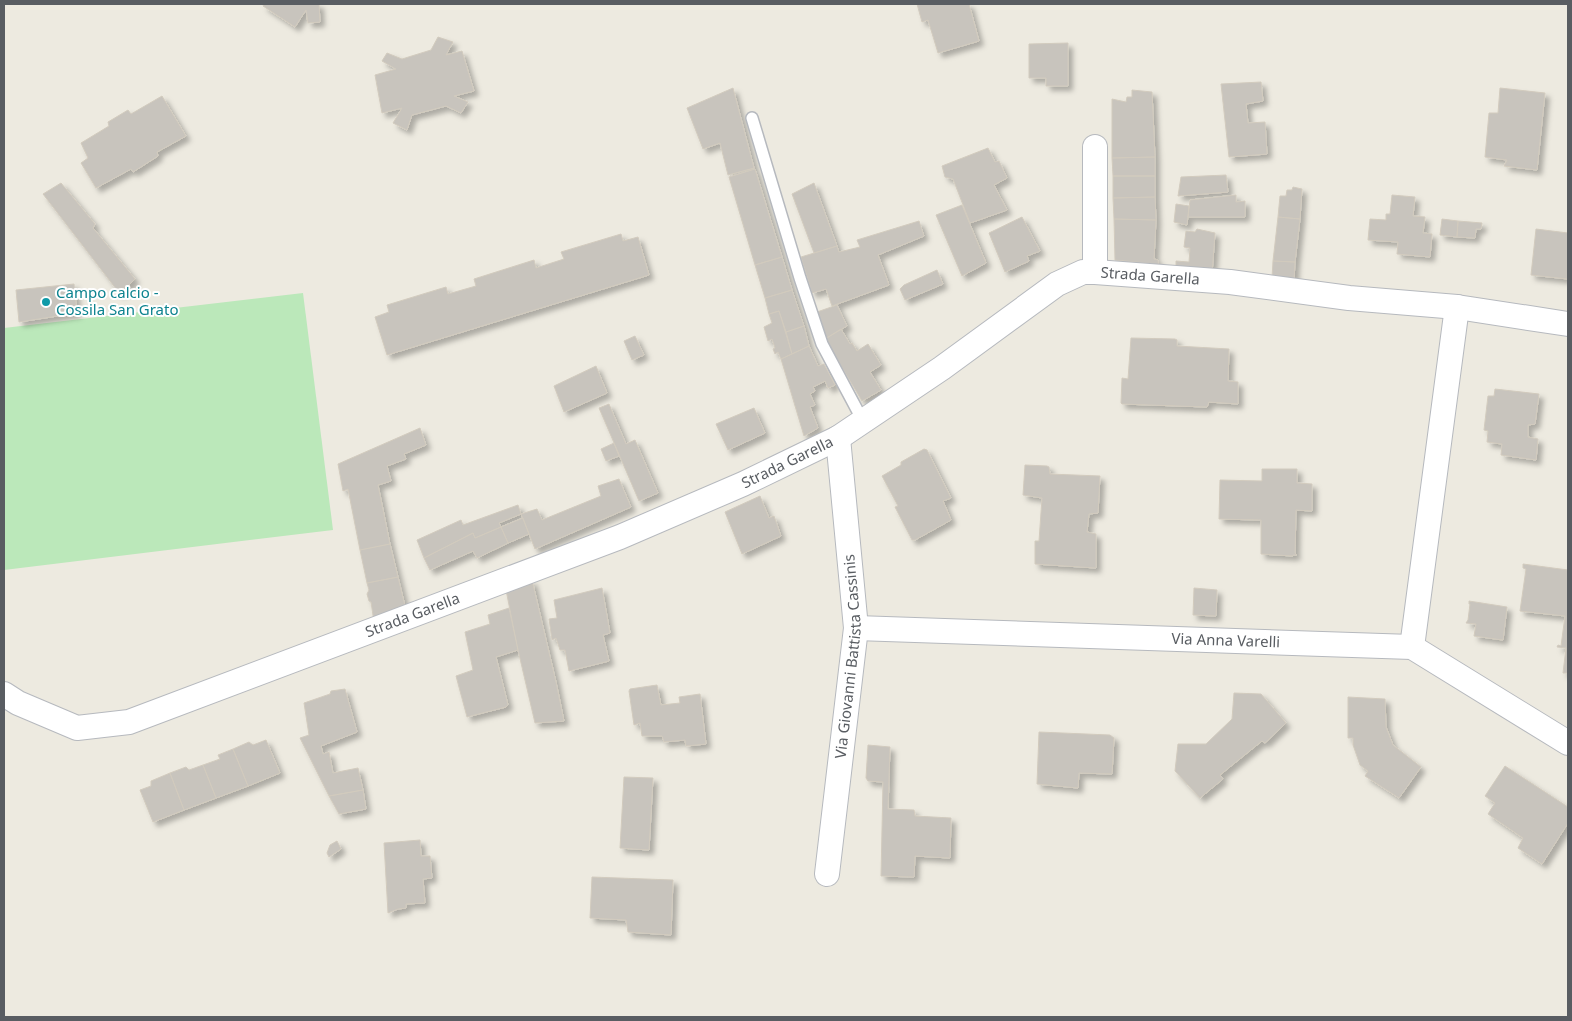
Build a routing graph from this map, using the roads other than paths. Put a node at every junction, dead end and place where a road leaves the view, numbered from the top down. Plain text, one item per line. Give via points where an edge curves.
1 (752, 118) dead end
2 (1095, 147) dead end
3 (1095, 272) junction
4 (1457, 307) junction
5 (1568, 324) edge
6 (863, 421) junction
7 (838, 438) junction
8 (856, 628) junction
9 (1412, 647) junction
10 (4, 694) edge
11 (1568, 743) edge
12 (827, 874) dead end

1 - 6 lane via 822,344
2 - 3 street
3 - 4 street, Strada Garella via 1230,282 1349,298
3 - 6 street, Strada Garella via 1083,272 1057,284
4 - 5 street, Strada Garella
4 - 9 street
6 - 7 street, Strada Garella
7 - 8 street, Via Giovanni Battista Cassinis
7 - 10 street, Strada Garella via 620,538 129,722 77,728
8 - 9 street, Via Anna Varelli
8 - 12 street, Via Giovanni Battista Cassinis
9 - 11 street, Via Anna Varelli

